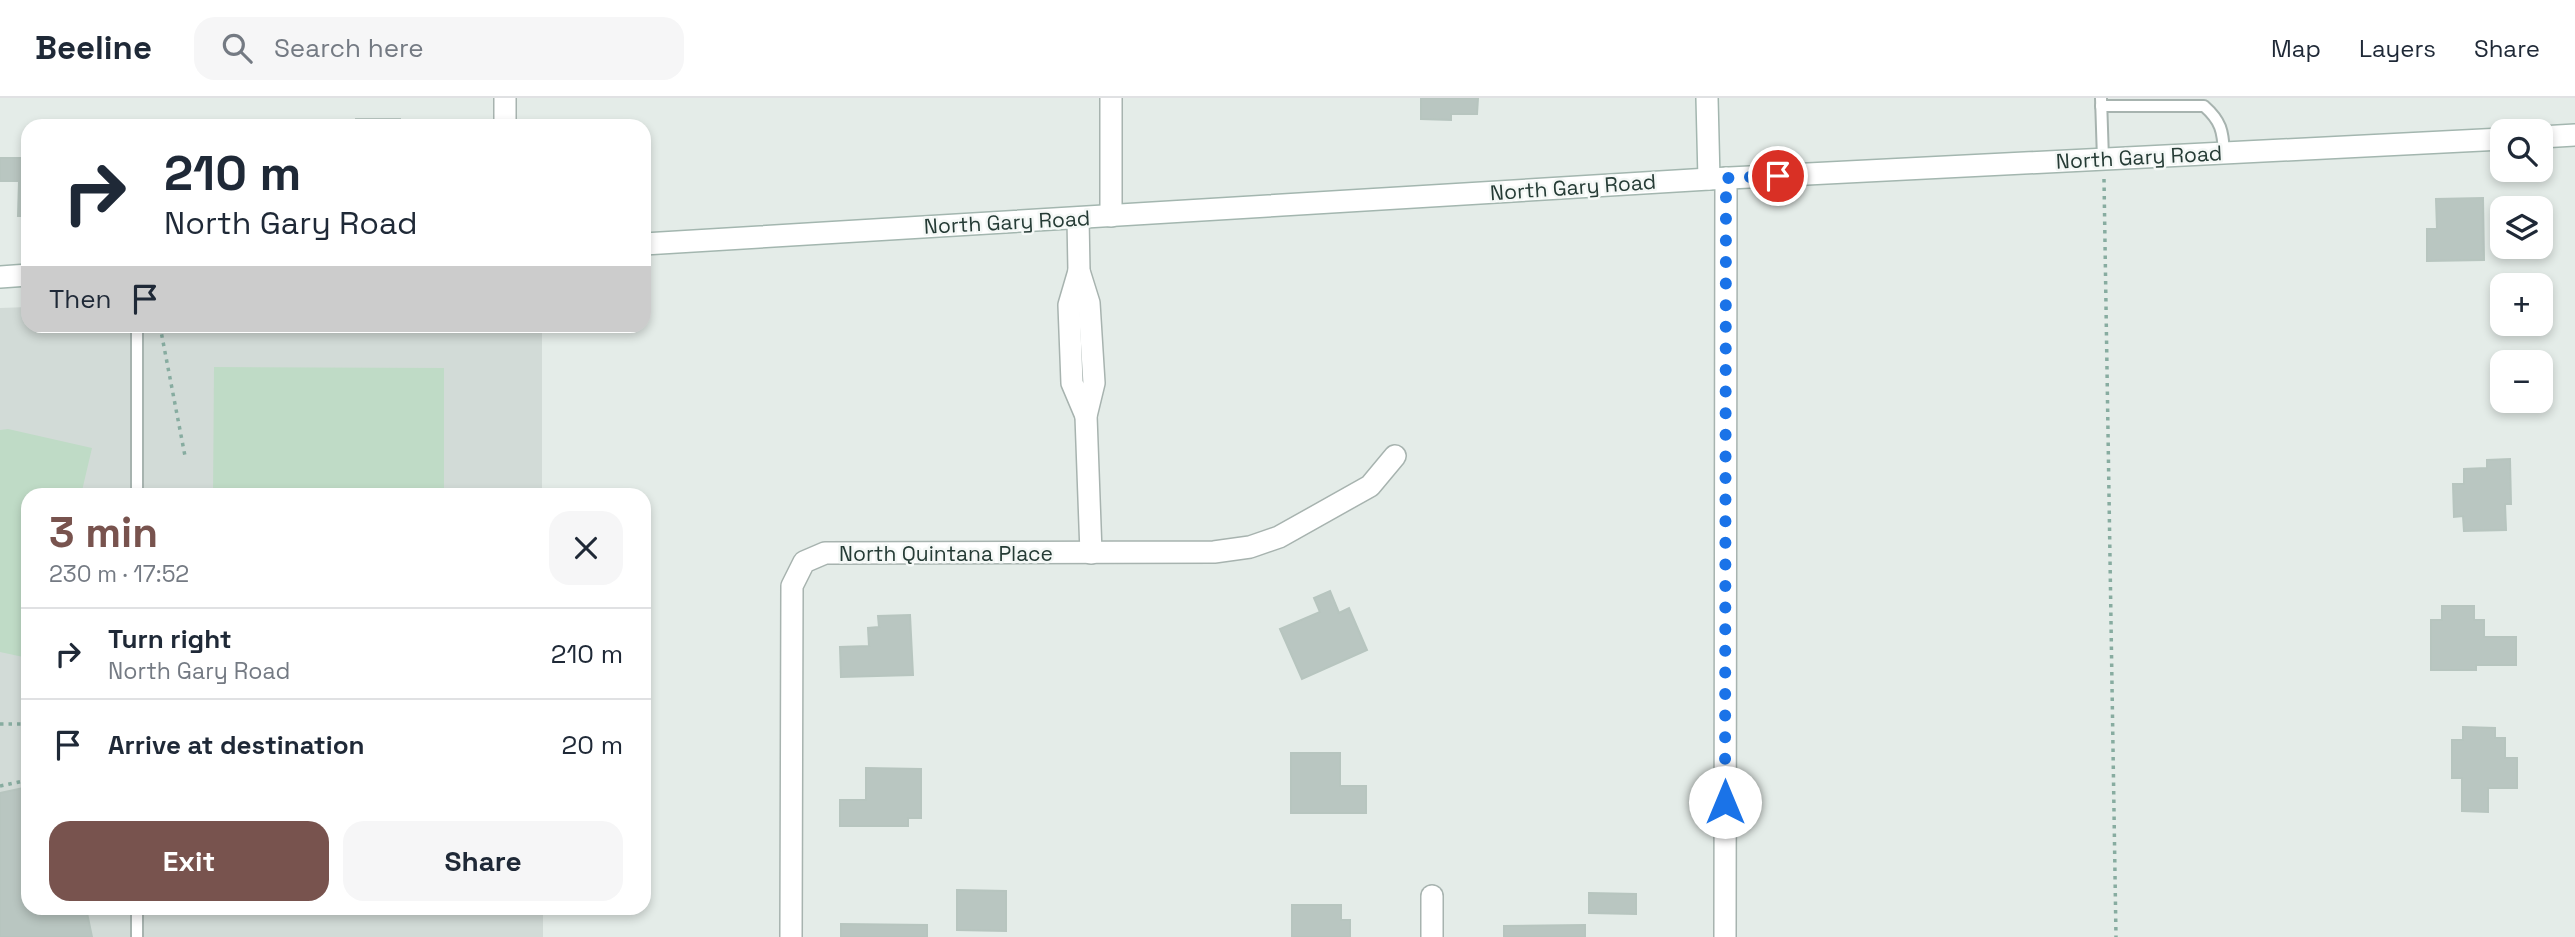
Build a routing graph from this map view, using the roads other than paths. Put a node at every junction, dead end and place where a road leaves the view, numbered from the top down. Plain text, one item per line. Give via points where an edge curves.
1 (505, 98) edge
2 (1111, 98) edge
3 (1707, 98) edge
4 (2101, 102) edge
5 (505, 119) edge
6 (2575, 135) edge
7 (2553, 136) edge
8 (2490, 140) edge
9 (2224, 153) junction
10 (2103, 159) junction
11 (1717, 179) junction
12 (1111, 216) junction
13 (1078, 218) junction
14 (651, 244) edge
15 (21, 276) edge
16 (0, 277) edge
17 (137, 333) edge
18 (1395, 456) dead end
19 (137, 488) edge
20 (1091, 553) junction
21 (1432, 896) dead end
22 (137, 915) edge
23 (137, 937) edge
24 (791, 937) edge
25 (1432, 937) edge
26 (1725, 937) edge

1 - 5 street
2 - 12 street
3 - 11 street
4 - 9 lane via 2204,106 2217,117 2223,131
4 - 10 lane
6 - 7 street
8 - 9 street, North Gary Road
9 - 10 street, North Gary Road
10 - 11 street, North Gary Road
11 - 12 street, North Gary Road
11 - 26 street
12 - 13 street, North Gary Road
13 - 14 street, North Gary Road
13 - 20 street via 1079,271 1089,303 1094,383 1086,416
15 - 16 street
17 - 19 lane
18 - 20 street, North Quintana Place via 1370,486 1279,537 1250,547 1214,552
20 - 24 street, North Quintana Place via 825,553 804,562 792,586
21 - 25 street
22 - 23 lane

